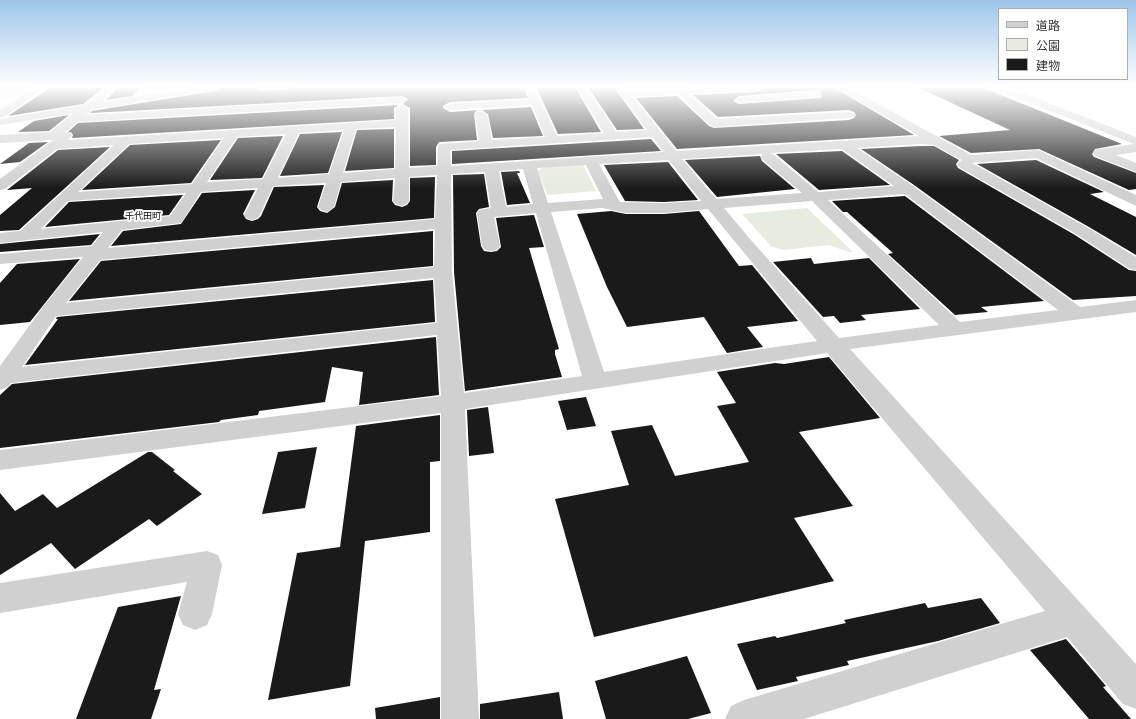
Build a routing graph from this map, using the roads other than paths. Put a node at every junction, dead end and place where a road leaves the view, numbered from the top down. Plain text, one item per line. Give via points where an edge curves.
1 (73, 121) edge
2 (482, 121) edge
3 (544, 121) edge
4 (602, 121) edge
5 (646, 121) edge
6 (711, 121) edge
7 (770, 121) edge
8 (901, 121) edge
9 (1084, 121) edge
10 (403, 123) joint
11 (351, 126) junction
12 (294, 130) junction
13 (862, 130) dead end
14 (656, 133) junction
15 (233, 134) junction
16 (612, 136) junction
17 (0, 139) edge
18 (54, 140) junction
19 (126, 140) junction
20 (553, 140) junction
21 (1136, 141) edge
22 (936, 142) junction
23 (882, 143) junction
24 (486, 144) junction
25 (846, 146) junction
26 (1136, 147) edge
27 (673, 156) junction
28 (768, 157) dead end
29 (591, 162) junction
30 (964, 164) dead end
31 (529, 165) junction
32 (491, 167) junction
33 (1136, 168) edge
34 (445, 170) junction
35 (402, 173) junction
36 (336, 178) junction
37 (269, 182) junction
38 (0, 186) edge
39 (196, 187) junction
40 (908, 189) junction
41 (64, 197) junction
42 (816, 197) junction
43 (401, 201) dead end
44 (1136, 202) edge
45 (713, 205) junction
46 (614, 206) junction
47 (326, 207) dead end
48 (543, 207) junction
49 (499, 212) junction
50 (252, 215) dead end
51 (443, 223) junction
52 (117, 226) junction
53 (24, 236) junction
54 (0, 238) edge
55 (491, 246) dead end
56 (95, 253) junction
57 (0, 259) edge
58 (1136, 265) edge
59 (443, 272) junction
60 (1136, 306) edge
61 (50, 311) junction
62 (1075, 313) junction
63 (447, 328) junction
64 (955, 329) junction
65 (834, 345) junction
66 (2, 379) edge
67 (595, 380) junction
68 (453, 403) junction
69 (0, 460) edge
70 (0, 598) edge
71 (195, 614) dead end
72 (1073, 619) junction
73 (1136, 691) edge
74 (460, 719) edge
75 (744, 719) edge

1 - 18 street
2 - 24 street
3 - 20 street
4 - 16 street
5 - 14 street
6 - 7 street via 714,123
8 - 22 street via 932,137
9 - 21 street
10 - 11 street
10 - 35 street
11 - 12 street
11 - 36 street
12 - 15 street
12 - 37 street
13 - 23 street
14 - 16 street
14 - 27 street
15 - 19 street
15 - 39 street
16 - 20 street
17 - 18 street
18 - 19 street
18 - 38 street
19 - 41 street
20 - 24 street
22 - 23 street via 921,140
22 - 44 street via 969,159 1038,154
23 - 25 street
24 - 34 street via 444,147
25 - 27 street
25 - 40 street
26 - 33 street via 1100,153
27 - 29 street
27 - 45 street
28 - 42 street
29 - 31 street
29 - 46 street
30 - 58 street
31 - 32 street
31 - 48 street
32 - 34 street
32 - 49 street
34 - 35 street
34 - 51 street
35 - 36 street
35 - 43 street
36 - 37 street
36 - 47 street
37 - 39 street
37 - 50 street
39 - 41 street
39 - 52 street via 175,220
40 - 42 street
40 - 62 street
41 - 53 street
42 - 45 street
42 - 64 street
45 - 46 street via 664,208
45 - 65 street
46 - 48 street via 602,203
48 - 49 street
48 - 67 street
49 - 55 street via 485,213
51 - 56 street
51 - 59 street
52 - 53 street
52 - 56 street
53 - 54 street
56 - 57 street
56 - 61 street
59 - 61 street
59 - 63 street
60 - 62 street
61 - 66 street
62 - 64 street
63 - 66 street
63 - 68 street
64 - 65 street
65 - 67 street
65 - 72 street
67 - 68 street
68 - 69 street
68 - 74 street
70 - 71 street via 207,565
72 - 73 street
72 - 75 street

